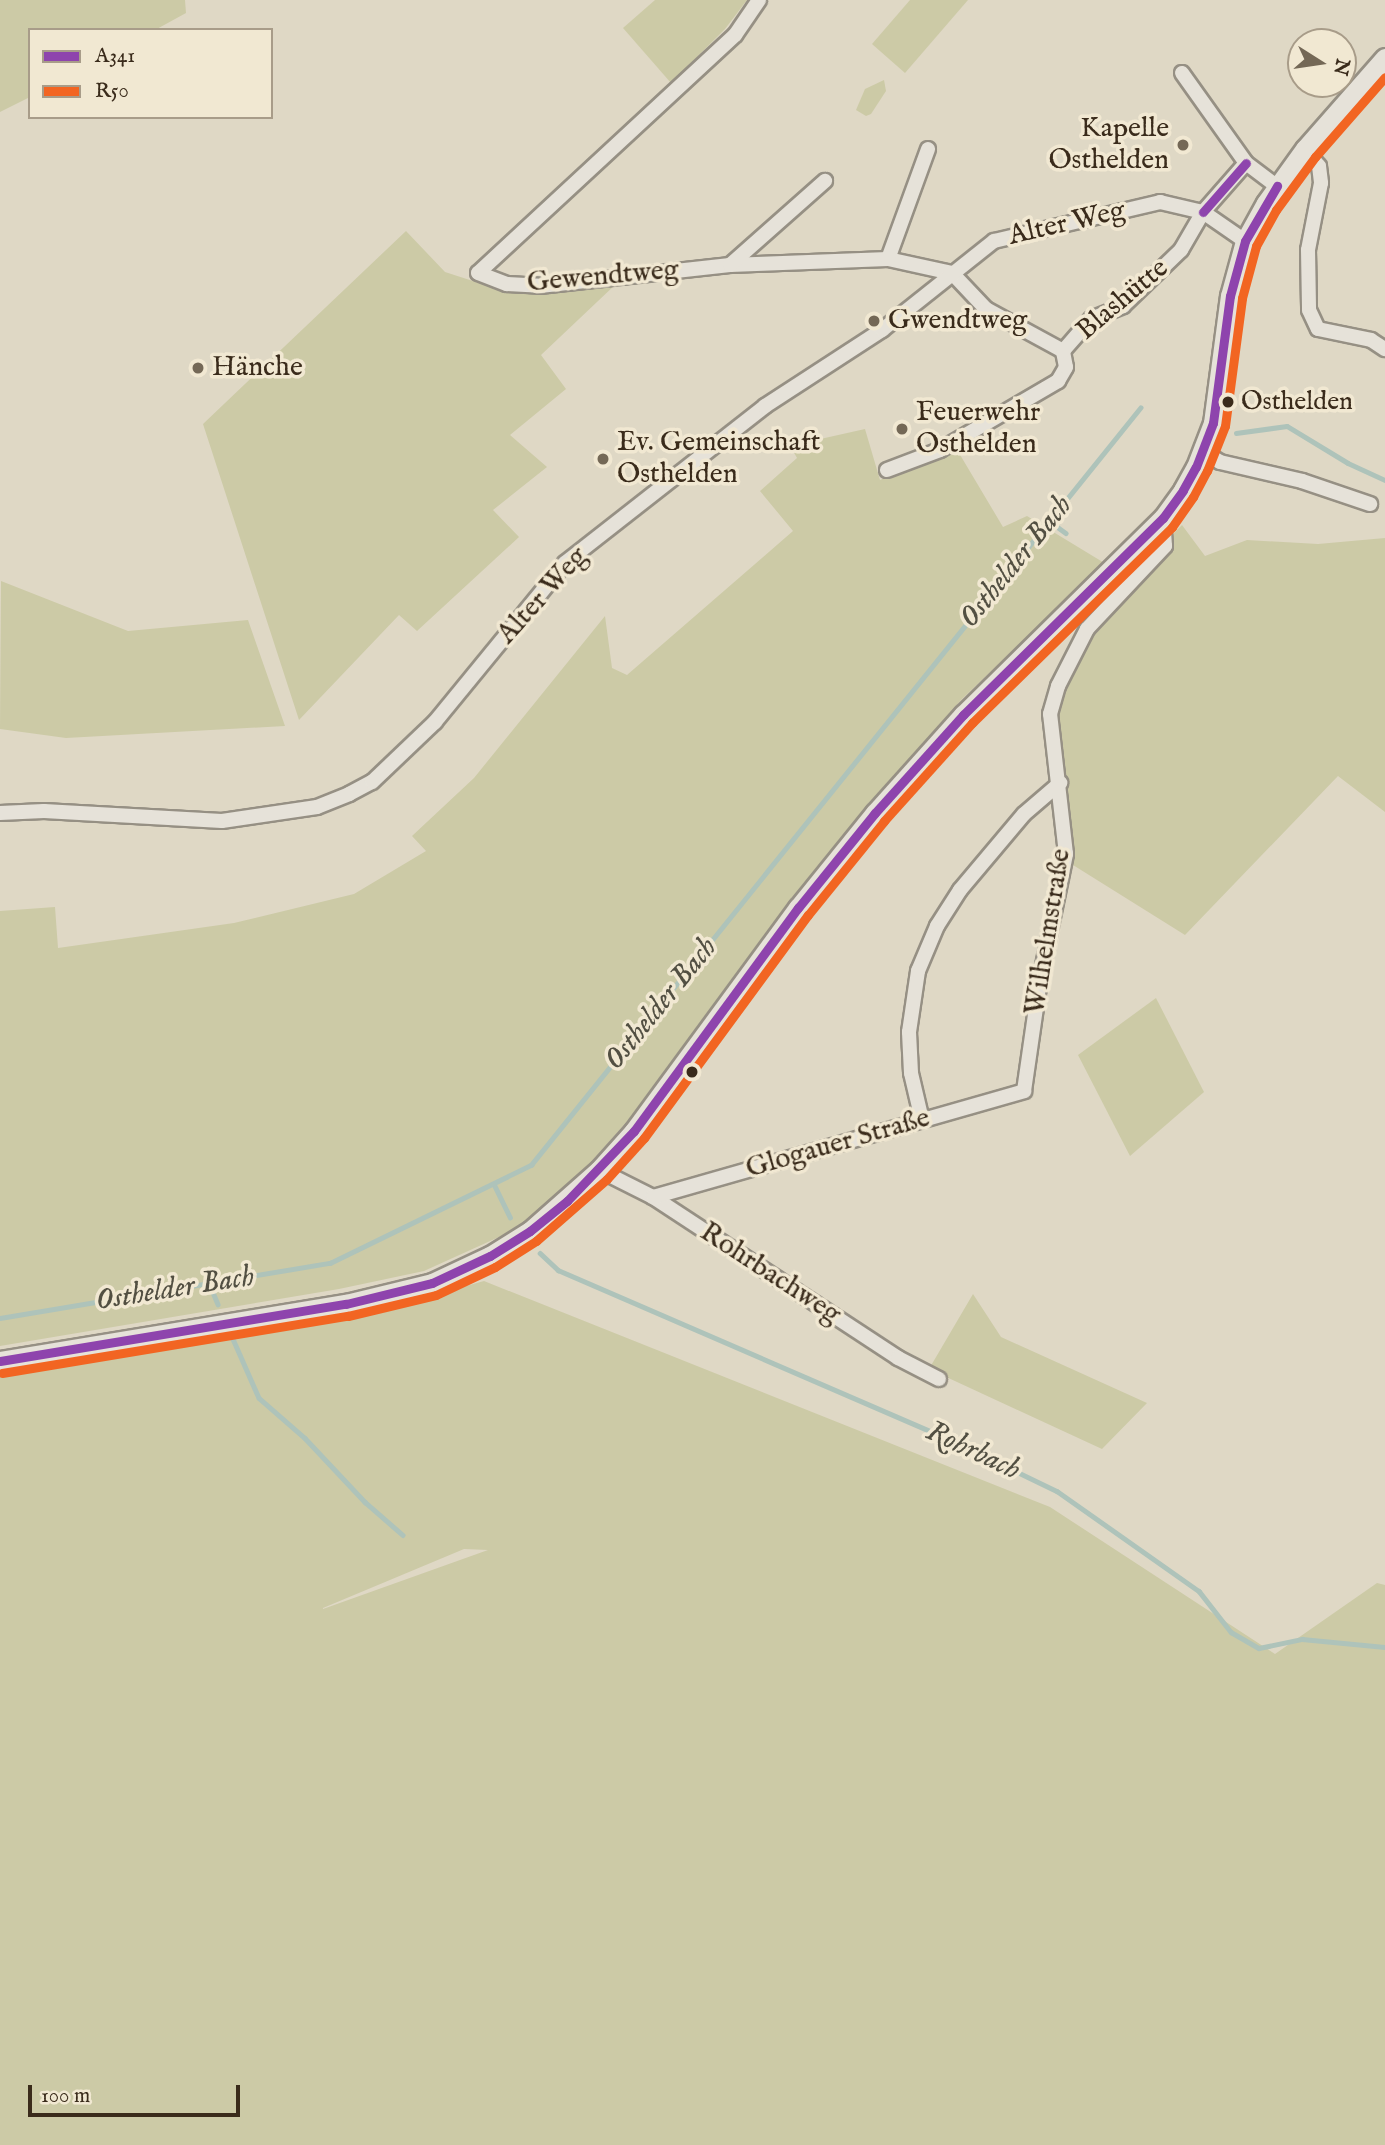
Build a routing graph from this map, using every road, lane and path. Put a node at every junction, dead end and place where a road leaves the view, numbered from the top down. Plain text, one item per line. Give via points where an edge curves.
1 (759, 0) edge
2 (1385, 58) edge
3 (1182, 73) dead end
4 (928, 149) dead end
5 (1305, 149) junction
6 (1246, 163) junction
7 (825, 181) dead end
8 (1277, 186) junction
9 (1203, 212) junction
10 (1245, 241) junction
11 (888, 259) junction
12 (730, 265) junction
13 (952, 273) junction
14 (1385, 349) edge
15 (1063, 351) junction
16 (1203, 450) junction
17 (887, 470) dead end
18 (1370, 504) dead end
19 (1163, 518) junction
20 (1060, 783) junction
21 (0, 813) edge
22 (1024, 1091) joint
23 (922, 1120) junction
24 (600, 1170) junction
25 (653, 1197) junction
26 (0, 1361) edge
27 (940, 1379) dead end

1 - 12 street, Gewendtweg via 735,34 478,274 508,284 540,286
2 - 5 main road
3 - 6 street
4 - 11 street
5 - 8 main road
5 - 14 street via 1319,166 1321,183 1308,250 1309,310 1318,329 1371,340
6 - 8 street
6 - 9 street, Blashütte
7 - 12 street
8 - 10 main road
9 - 10 street, Alter Weg
9 - 13 street, Alter Weg via 1160,202 994,241
9 - 15 street, Blashütte via 1181,250 1123,306 1091,319
10 - 16 main road via 1230,296 1219,388
11 - 12 street, Gewendtweg
11 - 13 street, Gewendtweg
13 - 15 street, Blashütte via 986,309
13 - 21 street, Alter Weg via 882,330 765,406 565,563 435,722 372,782 317,807 222,821 44,811
15 - 17 street, Blashütte via 1066,367 1058,381 940,450
16 - 18 street via 1220,462 1302,481
16 - 19 main road
19 - 20 street, Wilhelmstraße via 1165,547 1087,628 1058,685 1050,714
19 - 24 main road via 963,715 874,813
20 - 22 street, Wilhelmstraße via 1066,854 1040,979
20 - 23 street via 1024,814 960,890 937,926 918,971 909,1032 911,1073
22 - 23 street, Glogauer Straße
23 - 25 street, Glogauer Straße
24 - 25 street, Rohrbachweg
24 - 26 main road via 530,1231 432,1283 346,1304
25 - 27 street, Rohrbachweg via 898,1358

